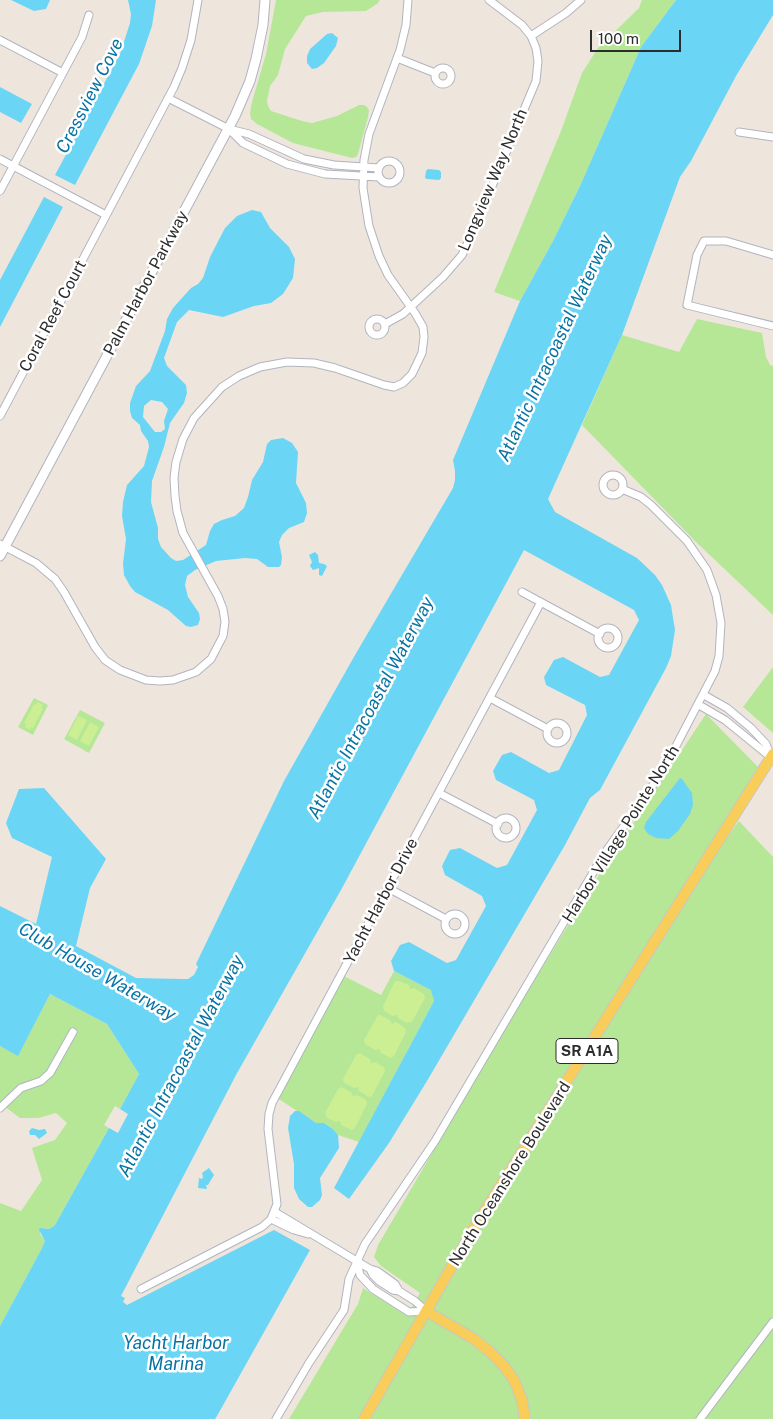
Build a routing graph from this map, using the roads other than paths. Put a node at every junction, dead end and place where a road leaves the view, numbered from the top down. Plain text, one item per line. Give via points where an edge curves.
1 (198, 0) edge
2 (266, 0) edge
3 (408, 0) edge
4 (489, 0) edge
5 (581, 0) edge
6 (90, 14) dead end
7 (531, 36) junction
8 (0, 40) edge
9 (397, 58) junction
10 (62, 73) junction
11 (435, 74) dead end
12 (168, 98) junction
13 (229, 129) junction
14 (739, 132) dead end
15 (773, 137) edge
16 (268, 143) junction
17 (263, 153) junction
18 (0, 159) edge
19 (13, 166) junction
20 (363, 167) junction
21 (379, 168) junction
22 (363, 176) junction
23 (379, 177) junction
24 (0, 191) edge
25 (106, 215) junction
26 (773, 255) edge
27 (411, 306) junction
28 (385, 324) dead end
29 (773, 326) edge
30 (0, 416) edge
31 (622, 489) dead end
32 (2, 545) edge
33 (0, 556) edge
34 (522, 592) dead end
35 (541, 602) junction
36 (600, 634) dead end
37 (704, 695) junction
38 (490, 698) junction
39 (699, 705) junction
40 (548, 729) dead end
41 (772, 756) edge
42 (439, 792) junction
43 (498, 824) dead end
44 (388, 888) junction
45 (446, 919) dead end
46 (73, 1032) dead end
47 (0, 1108) edge
48 (273, 1216) junction
49 (357, 1260) junction
50 (370, 1269) junction
51 (379, 1280) junction
52 (141, 1288) dead end
53 (373, 1289) junction
54 (396, 1291) junction
55 (388, 1299) junction
56 (426, 1311) junction
57 (773, 1322) edge
58 (276, 1419) edge
59 (364, 1419) edge
60 (525, 1419) edge
61 (700, 1419) edge

1 - 12 street, Coral Reef Court via 189,50
2 - 13 street, Palm Harbor Parkway via 254,69
3 - 9 street via 406,25
4 - 7 street
5 - 7 street via 566,14
6 - 10 street
7 - 27 street, Longview Way North via 538,61 536,81 472,234 451,269
8 - 10 street
9 - 11 street
9 - 20 street via 370,127
10 - 19 street
12 - 13 street
12 - 25 street, Coral Reef Court
13 - 16 street
13 - 17 street via 243,143
13 - 32 street, Palm Harbor Parkway
14 - 15 street
16 - 17 street
16 - 20 street via 304,159
17 - 22 street via 308,170
18 - 19 street
19 - 24 street
19 - 25 street
20 - 21 street
20 - 22 street
21 - 23 street
21 - 23 street via 384,162 393,162 399,166 401,174 391,184 384,183
22 - 23 street
22 - 27 street via 367,218 376,247 388,274
25 - 30 street, Coral Reef Court
26 - 29 street via 726,241 704,241 697,255 687,305
27 - 28 street, Longview Way North
27 - 32 street via 423,328 424,346 414,372 400,385 384,386 320,364 286,362 246,373 228,382 194,418 185,434 174,472 177,511 181,528 220,600 224,614 223,636 217,651 208,663 192,674 173,680 151,681 124,672 106,660 88,638 55,579 36,563
31 - 37 street, Harbor Village Pointe North via 645,500 669,523 694,550 710,578 720,614 720,639 715,672
32 - 33 street, Palm Harbor Parkway
34 - 35 street
35 - 36 street
35 - 38 street, Yacht Harbor Drive
37 - 39 street, Harbor Village Pointe North
37 - 41 street via 751,728
38 - 40 street
38 - 42 street, Yacht Harbor Drive
39 - 41 street via 721,716
39 - 49 street, Harbor Village Pointe North via 664,771 604,854 436,1141
41 - 56 main road, North Oceanshore Boulevard / SR A1A via 471,1234
42 - 43 street
42 - 44 street, Yacht Harbor Drive
44 - 45 street
44 - 48 street, Yacht Harbor Drive via 271,1107 268,1128 277,1203
46 - 47 street via 50,1074 18,1090
48 - 49 street via 294,1230 310,1234
48 - 52 street via 262,1227
49 - 50 street
49 - 53 street via 360,1276
49 - 58 street, Harbor Village Pointe North via 348,1282 344,1310
50 - 51 street
50 - 54 street via 395,1284
51 - 53 street
51 - 54 street
53 - 55 street
54 - 55 street
54 - 56 street
55 - 56 street via 409,1312
56 - 59 main road, North Oceanshore Boulevard / SR A1A
56 - 60 main road via 474,1339 504,1366 522,1400
57 - 61 street

